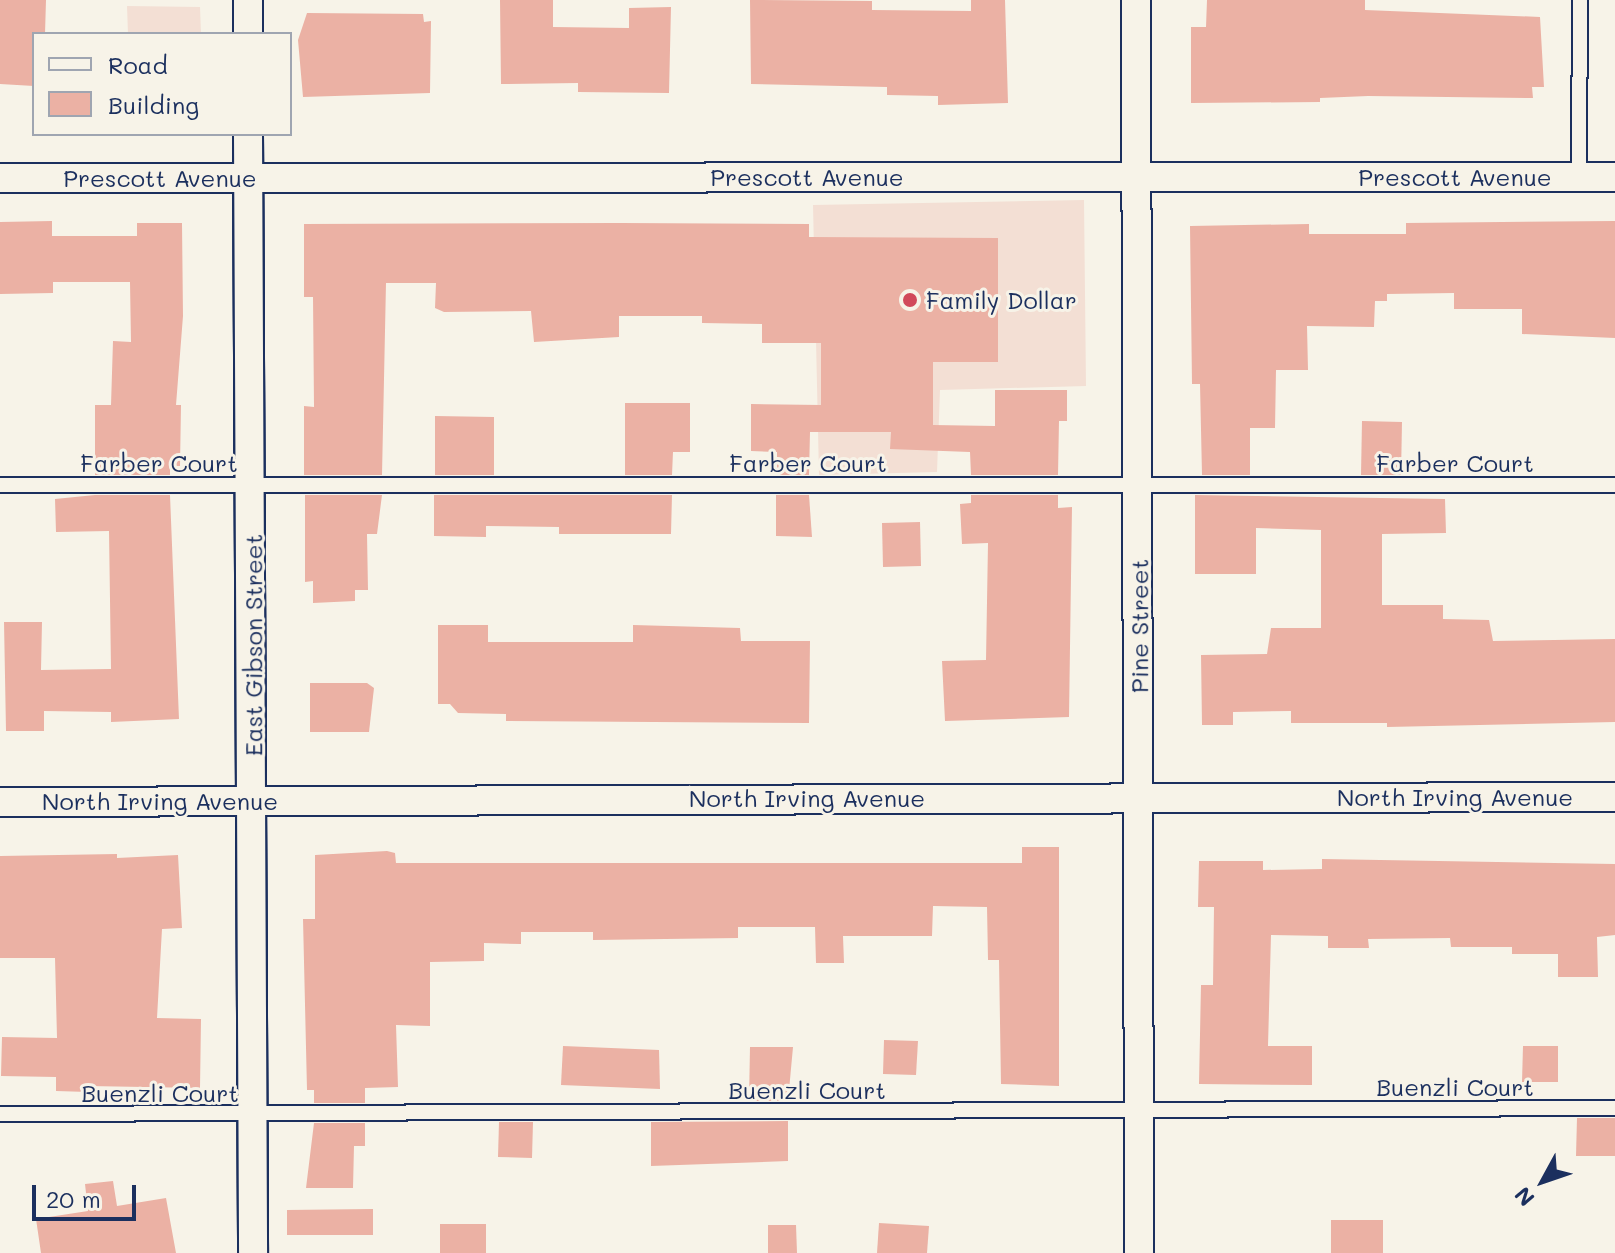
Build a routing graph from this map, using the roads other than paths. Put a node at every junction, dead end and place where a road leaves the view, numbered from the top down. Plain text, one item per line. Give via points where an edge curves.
1 (248, 0) edge
2 (1136, 0) edge
3 (1580, 0) edge
4 (248, 32) edge
5 (248, 136) edge
6 (1137, 177) junction
7 (1579, 177) junction
8 (1615, 177) edge
9 (0, 178) edge
10 (249, 178) junction
11 (254, 484) junction
12 (0, 485) edge
13 (1139, 485) junction
14 (1615, 485) edge
15 (1615, 797) edge
16 (1139, 798) junction
17 (251, 800) junction
18 (0, 802) edge
19 (1615, 1108) edge
20 (1139, 1110) junction
21 (0, 1114) edge
22 (251, 1115) junction
23 (253, 1253) edge
24 (1139, 1253) edge

1 - 4 street
2 - 6 street, Pine Street
3 - 7 lane
5 - 10 street, East Gibson Street
6 - 7 street, Prescott Avenue
6 - 10 street, Prescott Avenue
6 - 13 street, Pine Street
7 - 8 street, Prescott Avenue
9 - 10 street, Prescott Avenue
10 - 11 street, East Gibson Street
11 - 12 lane, Farber Court
11 - 13 lane, Farber Court
11 - 17 street, East Gibson Street
13 - 14 lane, Farber Court
13 - 16 street, Pine Street
15 - 16 street, North Irving Avenue
16 - 17 street, North Irving Avenue
16 - 20 street, Pine Street
17 - 18 street, North Irving Avenue
17 - 22 street, East Gibson Street
19 - 20 lane, Buenzli Court
20 - 22 lane, Buenzli Court
20 - 24 street, Pine Street
21 - 22 lane, Buenzli Court
22 - 23 street, East Gibson Street

